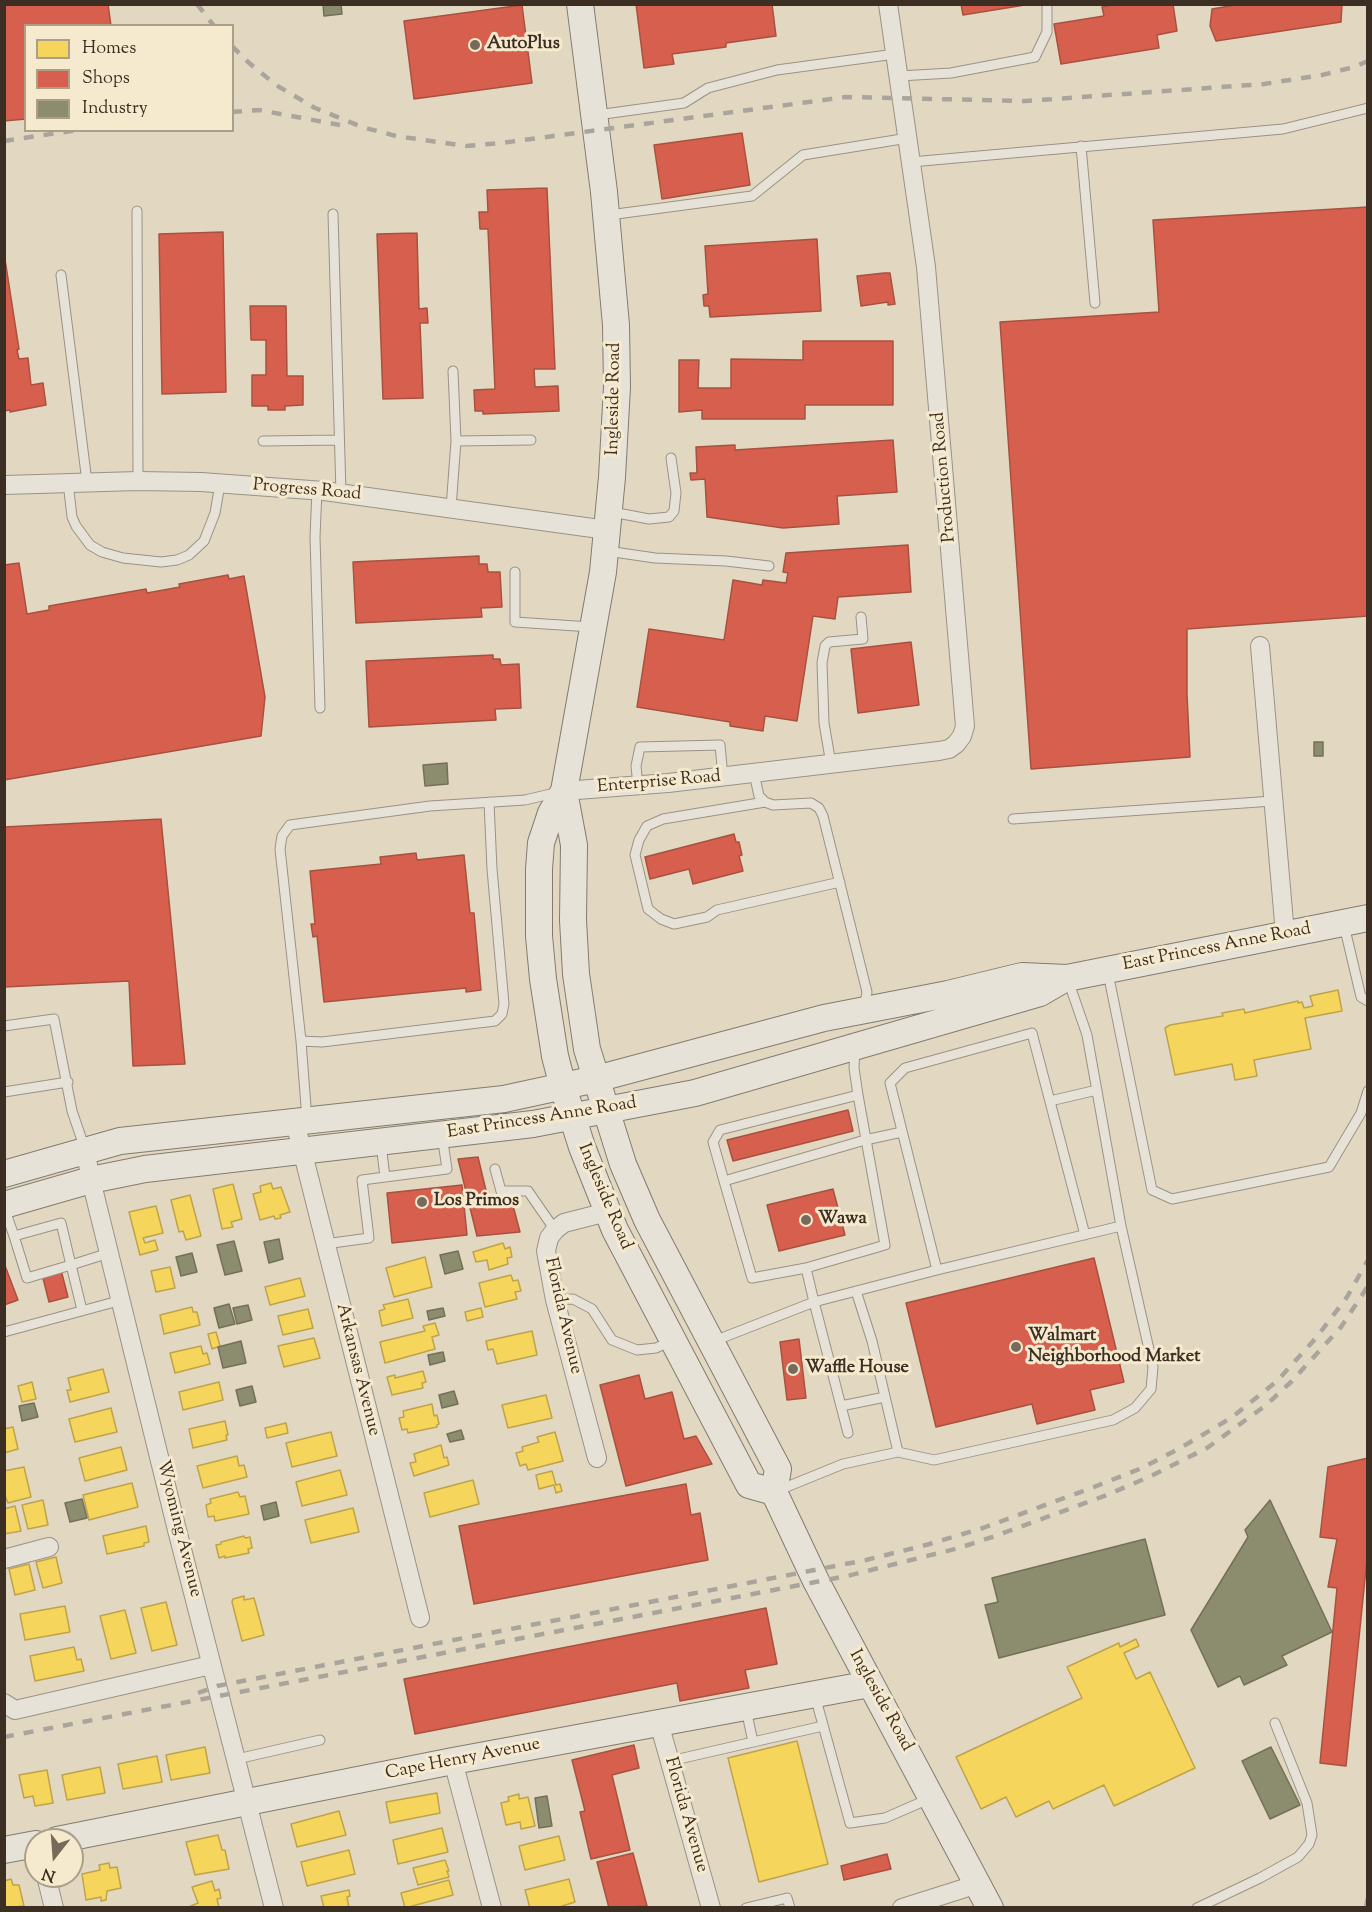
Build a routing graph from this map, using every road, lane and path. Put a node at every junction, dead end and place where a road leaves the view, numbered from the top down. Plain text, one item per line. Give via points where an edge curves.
1 (580, 4) edge
2 (888, 4) edge
3 (1047, 4) edge
4 (895, 54) junction
5 (899, 76) junction
6 (1368, 108) edge
7 (595, 115) junction
8 (908, 138) junction
9 (1082, 146) junction
10 (911, 162) junction
11 (136, 211) dead end
12 (333, 214) dead end
13 (606, 216) junction
14 (61, 275) dead end
15 (1095, 303) dead end
16 (453, 371) dead end
17 (339, 440) junction
18 (531, 440) dead end
19 (263, 441) dead end
20 (456, 441) junction
21 (671, 458) dead end
22 (138, 481) junction
23 (87, 482) junction
24 (68, 483) junction
25 (220, 484) junction
26 (4, 485) edge
27 (317, 490) junction
28 (341, 493) junction
29 (451, 508) junction
30 (607, 531) junction
31 (769, 566) dead end
32 (515, 572) dead end
33 (861, 617) dead end
34 (594, 628) junction
35 (1260, 646) dead end
36 (320, 708) dead end
37 (831, 764) junction
38 (754, 773) junction
39 (723, 777) junction
40 (638, 786) junction
41 (564, 791) junction
42 (1273, 801) junction
43 (489, 802) junction
44 (765, 802) junction
45 (1013, 819) dead end
46 (840, 882) junction
47 (1356, 920) edge
48 (1285, 934) junction
49 (1107, 970) junction
50 (1067, 978) junction
51 (1368, 1001) edge
52 (864, 1010) junction
53 (4, 1026) edge
54 (301, 1041) junction
55 (855, 1048) junction
56 (596, 1079) junction
57 (68, 1082) junction
58 (563, 1087) junction
59 (1097, 1090) junction
60 (1368, 1091) edge
61 (4, 1092) edge
62 (858, 1095) junction
63 (1050, 1101) junction
64 (606, 1111) junction
65 (573, 1117) junction
66 (301, 1121) junction
67 (902, 1132) junction
68 (442, 1134) junction
69 (865, 1140) junction
70 (381, 1142) junction
71 (85, 1149) junction
72 (302, 1151) junction
73 (495, 1168) dead end
74 (4, 1174) edge
75 (385, 1177) junction
76 (91, 1180) junction
77 (724, 1181) junction
78 (4, 1206) edge
79 (607, 1212) junction
80 (1121, 1226) junction
81 (555, 1230) junction
82 (1085, 1235) junction
83 (14, 1236) junction
84 (325, 1244) junction
85 (109, 1253) junction
86 (71, 1264) junction
87 (806, 1268) junction
88 (937, 1270) junction
89 (856, 1291) junction
90 (122, 1300) junction
91 (555, 1300) junction
92 (814, 1302) junction
93 (82, 1310) junction
94 (4, 1332) edge
95 (673, 1340) junction
96 (712, 1342) junction
97 (885, 1396) junction
98 (841, 1406) junction
99 (849, 1433) dead end
100 (897, 1452) junction
101 (597, 1458) dead end
102 (774, 1492) junction
103 (49, 1547) dead end
104 (4, 1559) edge
105 (420, 1618) dead end
106 (212, 1665) junction
107 (870, 1684) junction
108 (814, 1695) junction
109 (4, 1703) edge
110 (746, 1707) junction
111 (659, 1723) junction
112 (1275, 1723) dead end
113 (823, 1726) junction
114 (320, 1740) dead end
115 (753, 1742) junction
116 (237, 1759) junction
117 (453, 1761) junction
118 (670, 1761) junction
119 (933, 1798) junction
120 (249, 1803) junction
121 (84, 1835) edge
122 (24, 1846) edge
123 (4, 1850) edge
124 (978, 1884) junction
125 (49, 1888) edge
126 (54, 1908) edge
127 (274, 1908) edge
128 (492, 1908) edge
129 (711, 1908) edge
130 (746, 1908) edge
131 (790, 1908) edge
132 (902, 1908) edge
133 (990, 1908) edge
134 (1197, 1908) edge

1 - 7 street, Ingleside Road
2 - 4 street, Production Road
3 - 5 lane via 1047,32 1035,57 951,73
4 - 5 street, Production Road
4 - 7 lane via 777,70 708,88 684,103
5 - 8 street, Production Road
6 - 9 lane via 1283,129
7 - 13 street, Ingleside Road
8 - 10 street, Production Road
8 - 13 lane via 802,155 752,196
9 - 10 lane
9 - 15 lane
10 - 37 street, Production Road via 926,267 964,726 962,736 949,749
11 - 22 lane
12 - 17 lane
13 - 30 street, Ingleside Road via 617,387
14 - 23 lane
16 - 20 lane
17 - 19 lane
17 - 28 lane
18 - 20 lane
20 - 29 lane
21 - 30 lane via 676,493 674,511 669,517
22 - 23 street, Progress Road
22 - 25 street, Progress Road
23 - 24 street, Progress Road
24 - 25 lane via 76,526 90,545 123,558 161,562 189,555 204,541 215,513
24 - 26 street, Progress Road
25 - 27 street, Progress Road
27 - 28 street, Progress Road
27 - 36 lane
28 - 29 street, Progress Road
29 - 30 street, Progress Road
30 - 31 lane via 655,558
30 - 34 street, Ingleside Road
32 - 34 lane via 515,622
33 - 37 lane via 862,639 829,642 825,646 824,723
34 - 41 street, Ingleside Road
35 - 42 street
37 - 38 street, Production Road
38 - 39 street, Enterprise Road
38 - 44 lane via 759,796
39 - 40 street, Enterprise Road
39 - 40 lane via 720,745 640,747 636,766
40 - 41 street, Enterprise Road
41 - 43 lane via 525,800
41 - 56 street, Ingleside Road via 574,845 576,974 584,1033
41 - 58 street, Ingleside Road via 541,843 539,869 543,979
42 - 45 lane
42 - 48 street
43 - 54 lane via 502,1014 495,1021 322,1042
43 - 54 lane via 290,825 282,836 280,849
44 - 46 lane via 803,802 819,808
44 - 46 lane via 663,819 647,826 635,855 648,909 674,924 707,917 717,910
46 - 52 lane via 867,992
47 - 48 street, East Princess Anne Road
47 - 51 lane via 1354,967 1361,997
48 - 49 street, East Princess Anne Road
49 - 50 street, East Princess Anne Road
49 - 60 lane via 1152,1190 1172,1199 1329,1167 1361,1113
50 - 52 street, East Princess Anne Road via 1022,976
50 - 55 street, East Princess Anne Road via 1040,993
50 - 59 lane via 1087,1035
52 - 56 street, East Princess Anne Road
53 - 57 lane via 54,1019
54 - 66 lane
55 - 62 lane
55 - 64 street, East Princess Anne Road via 695,1093
56 - 58 street, East Princess Anne Road
56 - 64 street, Ingleside Road
57 - 61 lane
57 - 71 lane via 72,1111
58 - 65 street, Ingleside Road
58 - 66 street, East Princess Anne Road via 504,1099
59 - 63 lane
59 - 80 lane
62 - 69 lane
62 - 77 lane via 720,1130 713,1142
63 - 67 lane via 1032,1033 904,1068 890,1083
63 - 82 lane
64 - 65 street, East Princess Anne Road
64 - 96 street, Ingleside Road via 647,1220
65 - 68 street, East Princess Anne Road
65 - 79 street, Ingleside Road
66 - 71 street, East Princess Anne Road via 120,1141
66 - 72 street, Arkansas Avenue
67 - 69 lane
67 - 88 lane
68 - 70 street, East Princess Anne Road
68 - 75 lane via 447,1169
69 - 77 lane
69 - 87 lane via 885,1245
70 - 72 street, East Princess Anne Road
70 - 75 lane
71 - 74 street, East Princess Anne Road
71 - 76 street, Wyoming Avenue
72 - 76 street, East Princess Anne Road via 145,1169
72 - 84 street, Arkansas Avenue
73 - 81 lane via 501,1191 528,1191
75 - 84 lane via 362,1180 369,1238
76 - 78 street, East Princess Anne Road
76 - 85 street, Wyoming Avenue
77 - 87 lane via 752,1278
78 - 83 lane
79 - 81 street, Florida Avenue via 564,1223
79 - 95 street, Ingleside Road
80 - 82 lane
80 - 100 lane via 1153,1366 1151,1389 1135,1408 1113,1420 934,1460
81 - 91 street, Florida Avenue via 546,1251
82 - 88 lane
83 - 86 lane via 61,1223
83 - 86 lane via 25,1256 27,1278
84 - 105 street, Arkansas Avenue
85 - 86 lane
85 - 90 street, Wyoming Avenue
86 - 93 lane
87 - 92 lane
88 - 89 lane
89 - 92 lane
89 - 97 lane
90 - 93 lane
90 - 106 street, Wyoming Avenue
91 - 95 lane via 573,1299 592,1310 612,1340 637,1350 656,1348
91 - 101 street, Florida Avenue
92 - 96 lane
92 - 98 lane
93 - 94 lane
95 - 102 street, Ingleside Road via 749,1485
96 - 102 street, Ingleside Road via 778,1469
97 - 98 lane
97 - 100 lane
98 - 99 lane
100 - 102 lane via 843,1464
102 - 107 street, Ingleside Road
103 - 104 street
106 - 109 street via 15,1710
106 - 116 street, Wyoming Avenue
107 - 108 street, Cape Henry Avenue
107 - 119 street, Ingleside Road
108 - 110 street, Cape Henry Avenue
108 - 113 lane
110 - 111 street, Cape Henry Avenue
110 - 115 lane
111 - 117 street, Cape Henry Avenue
111 - 118 street, Florida Avenue
112 - 134 lane via 1307,1803 1312,1835 1309,1844 1298,1857
113 - 115 lane
113 - 119 lane via 850,1823 885,1818
114 - 116 lane
115 - 118 lane
116 - 120 street, Wyoming Avenue
117 - 120 street, Cape Henry Avenue
117 - 128 street
118 - 129 street, Florida Avenue
119 - 124 street, Ingleside Road
120 - 121 street, Cape Henry Avenue
120 - 127 street, Wyoming Avenue
122 - 123 street
124 - 132 street
124 - 133 street, Ingleside Road
125 - 126 street
130 - 131 lane via 787,1898

